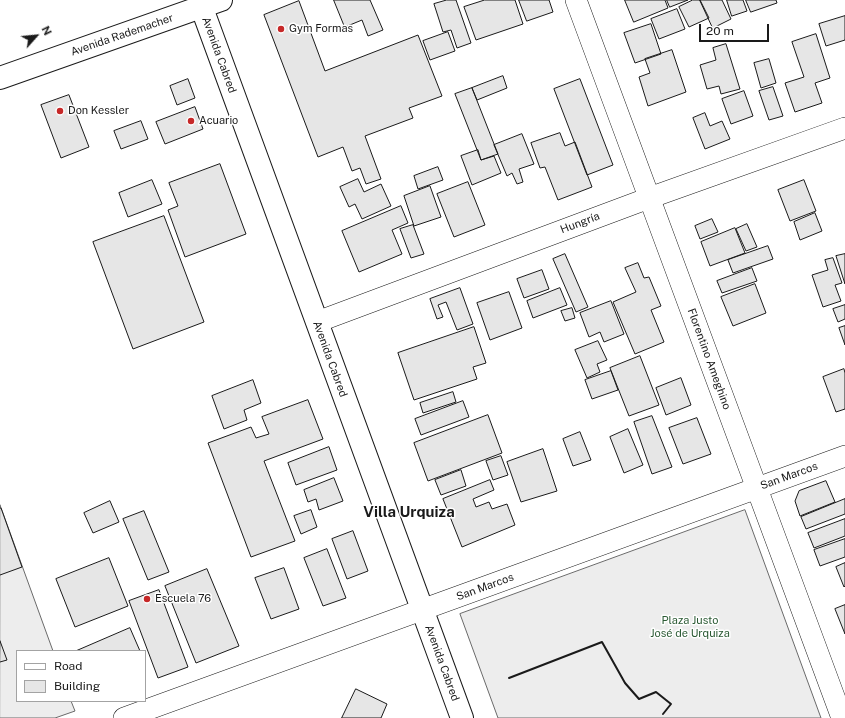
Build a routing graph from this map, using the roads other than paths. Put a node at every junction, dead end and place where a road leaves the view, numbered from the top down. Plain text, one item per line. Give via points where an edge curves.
1 (576, 0) edge
2 (207, 2) edge
3 (0, 78) edge
4 (845, 128) edge
5 (648, 198) junction
6 (317, 322) junction
7 (845, 456) edge
8 (757, 488) junction
9 (422, 610) junction
10 (124, 718) edge
11 (462, 718) edge
12 (842, 718) edge

1 - 5 street, Florentino Ameghino
2 - 3 main road, Avenida Rademacher
2 - 6 main road, Avenida Cabred
4 - 5 street, Hungría
5 - 6 street, Hungría
5 - 8 street, Florentino Ameghino
6 - 9 main road, Avenida Cabred
7 - 8 street, San Marcos
8 - 9 street, San Marcos
8 - 12 street, Florentino Ameghino
9 - 10 street, San Marcos
9 - 11 main road, Avenida Cabred

